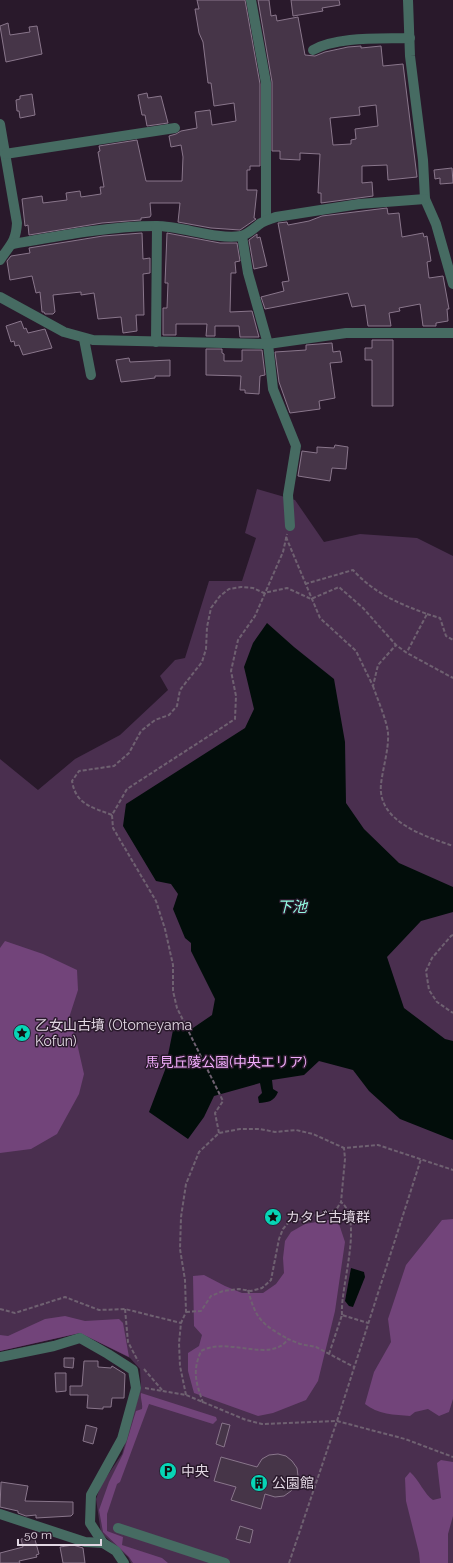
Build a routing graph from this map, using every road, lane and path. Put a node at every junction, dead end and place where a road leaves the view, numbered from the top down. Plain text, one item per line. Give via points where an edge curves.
1 (251, 0) edge
2 (408, 0) edge
3 (410, 38) junction
4 (313, 50) dead end
5 (0, 124) edge
6 (175, 128) dead end
7 (1, 137) edge
8 (5, 154) junction
9 (424, 199) junction
10 (266, 220) junction
11 (157, 226) junction
12 (242, 236) junction
13 (13, 244) junction
14 (0, 260) edge
15 (450, 265) edge
16 (453, 284) edge
17 (0, 297) edge
18 (453, 333) edge
19 (84, 339) junction
20 (156, 342) junction
21 (268, 344) junction
22 (91, 375) dead end
23 (290, 526) joint
24 (286, 537) junction
25 (305, 584) junction
26 (264, 593) junction
27 (311, 599) junction
28 (427, 614) junction
29 (453, 640) edge
30 (396, 644) junction
31 (407, 653) junction
32 (453, 678) edge
33 (373, 686) junction
34 (112, 815) junction
35 (453, 846) edge
36 (453, 935) edge
37 (453, 1013) edge
38 (219, 1133) junction
39 (344, 1148) junction
40 (420, 1159) junction
41 (453, 1170) edge
42 (341, 1202) junction
43 (248, 1290) junction
44 (0, 1309) edge
45 (125, 1309) junction
46 (186, 1312) junction
47 (342, 1315) junction
48 (181, 1323) junction
49 (368, 1323) junction
50 (288, 1339) junction
51 (329, 1354) junction
52 (0, 1357) edge
53 (354, 1367) junction
54 (136, 1388) junction
55 (163, 1390) junction
56 (186, 1395) junction
57 (203, 1403) junction
58 (337, 1421) junction
59 (453, 1457) edge
60 (0, 1514) edge
61 (118, 1528) dead end
62 (103, 1543) junction
63 (124, 1563) edge
64 (225, 1563) edge
65 (289, 1563) edge

1 - 10 street via 266,90
2 - 3 street
3 - 4 street via 341,42
3 - 9 street via 411,71 423,160
5 - 7 street
6 - 8 street
7 - 8 street
8 - 13 street via 17,223
9 - 10 street via 359,204
9 - 15 street via 436,224
10 - 12 street
11 - 12 street
11 - 13 street
11 - 20 street
12 - 21 street via 248,274
13 - 14 street
15 - 16 street
17 - 19 street via 64,332
18 - 21 street via 346,333
19 - 20 street
19 - 22 street
20 - 21 street
21 - 23 street via 273,389 296,446 288,496
23 - 24 path
24 - 25 path
24 - 26 path via 283,552
25 - 27 path
25 - 28 path via 353,570 390,600
26 - 27 path via 286,588
26 - 34 path via 255,616 238,640 231,671 236,696 235,718 127,789
26 - 34 path via 241,586 229,589 220,596 211,608 202,662 180,690 177,706 169,715 155,720 141,731 129,753 114,766 79,771 72,781 73,792 82,803
27 - 30 path via 340,587
27 - 33 path via 320,618 356,651
28 - 29 path via 440,618 446,636
28 - 31 path
30 - 31 path
30 - 33 path via 378,665
31 - 32 path
33 - 35 path via 388,732 381,786 384,804 397,821 419,834
34 - 38 path via 113,828 156,901 173,965 173,991 177,1008 221,1096 222,1100 215,1113
36 - 37 path via 432,958 426,971 429,990 437,1002
38 - 39 path via 240,1129 275,1132 296,1130 313,1134
38 - 46 path via 199,1152 186,1184 180,1249 185,1280
39 - 40 path via 378,1145
39 - 42 path
40 - 41 path
40 - 49 path
42 - 43 path via 336,1210 289,1222 283,1229 271,1280 262,1288
42 - 47 path via 346,1206 352,1230 341,1302
43 - 46 path via 222,1291 211,1296 202,1311
43 - 50 path via 259,1320
44 - 45 path via 15,1313 65,1297 99,1310
45 - 48 path
45 - 55 path via 128,1342 145,1371
46 - 48 path
47 - 49 path
47 - 51 path
48 - 56 path via 180,1366
49 - 53 path
50 - 51 path via 316,1347
50 - 57 path via 274,1349 259,1350 229,1345 209,1347 201,1351 195,1364 196,1382
51 - 53 path
52 - 54 street via 80,1338 133,1370
53 - 58 path
54 - 55 path
54 - 62 street via 122,1438 92,1495 90,1523
55 - 56 path
56 - 57 path
57 - 58 path via 262,1424
58 - 59 path via 405,1439
58 - 65 path
60 - 62 street via 85,1542
61 - 64 street
62 - 63 street via 116,1551

